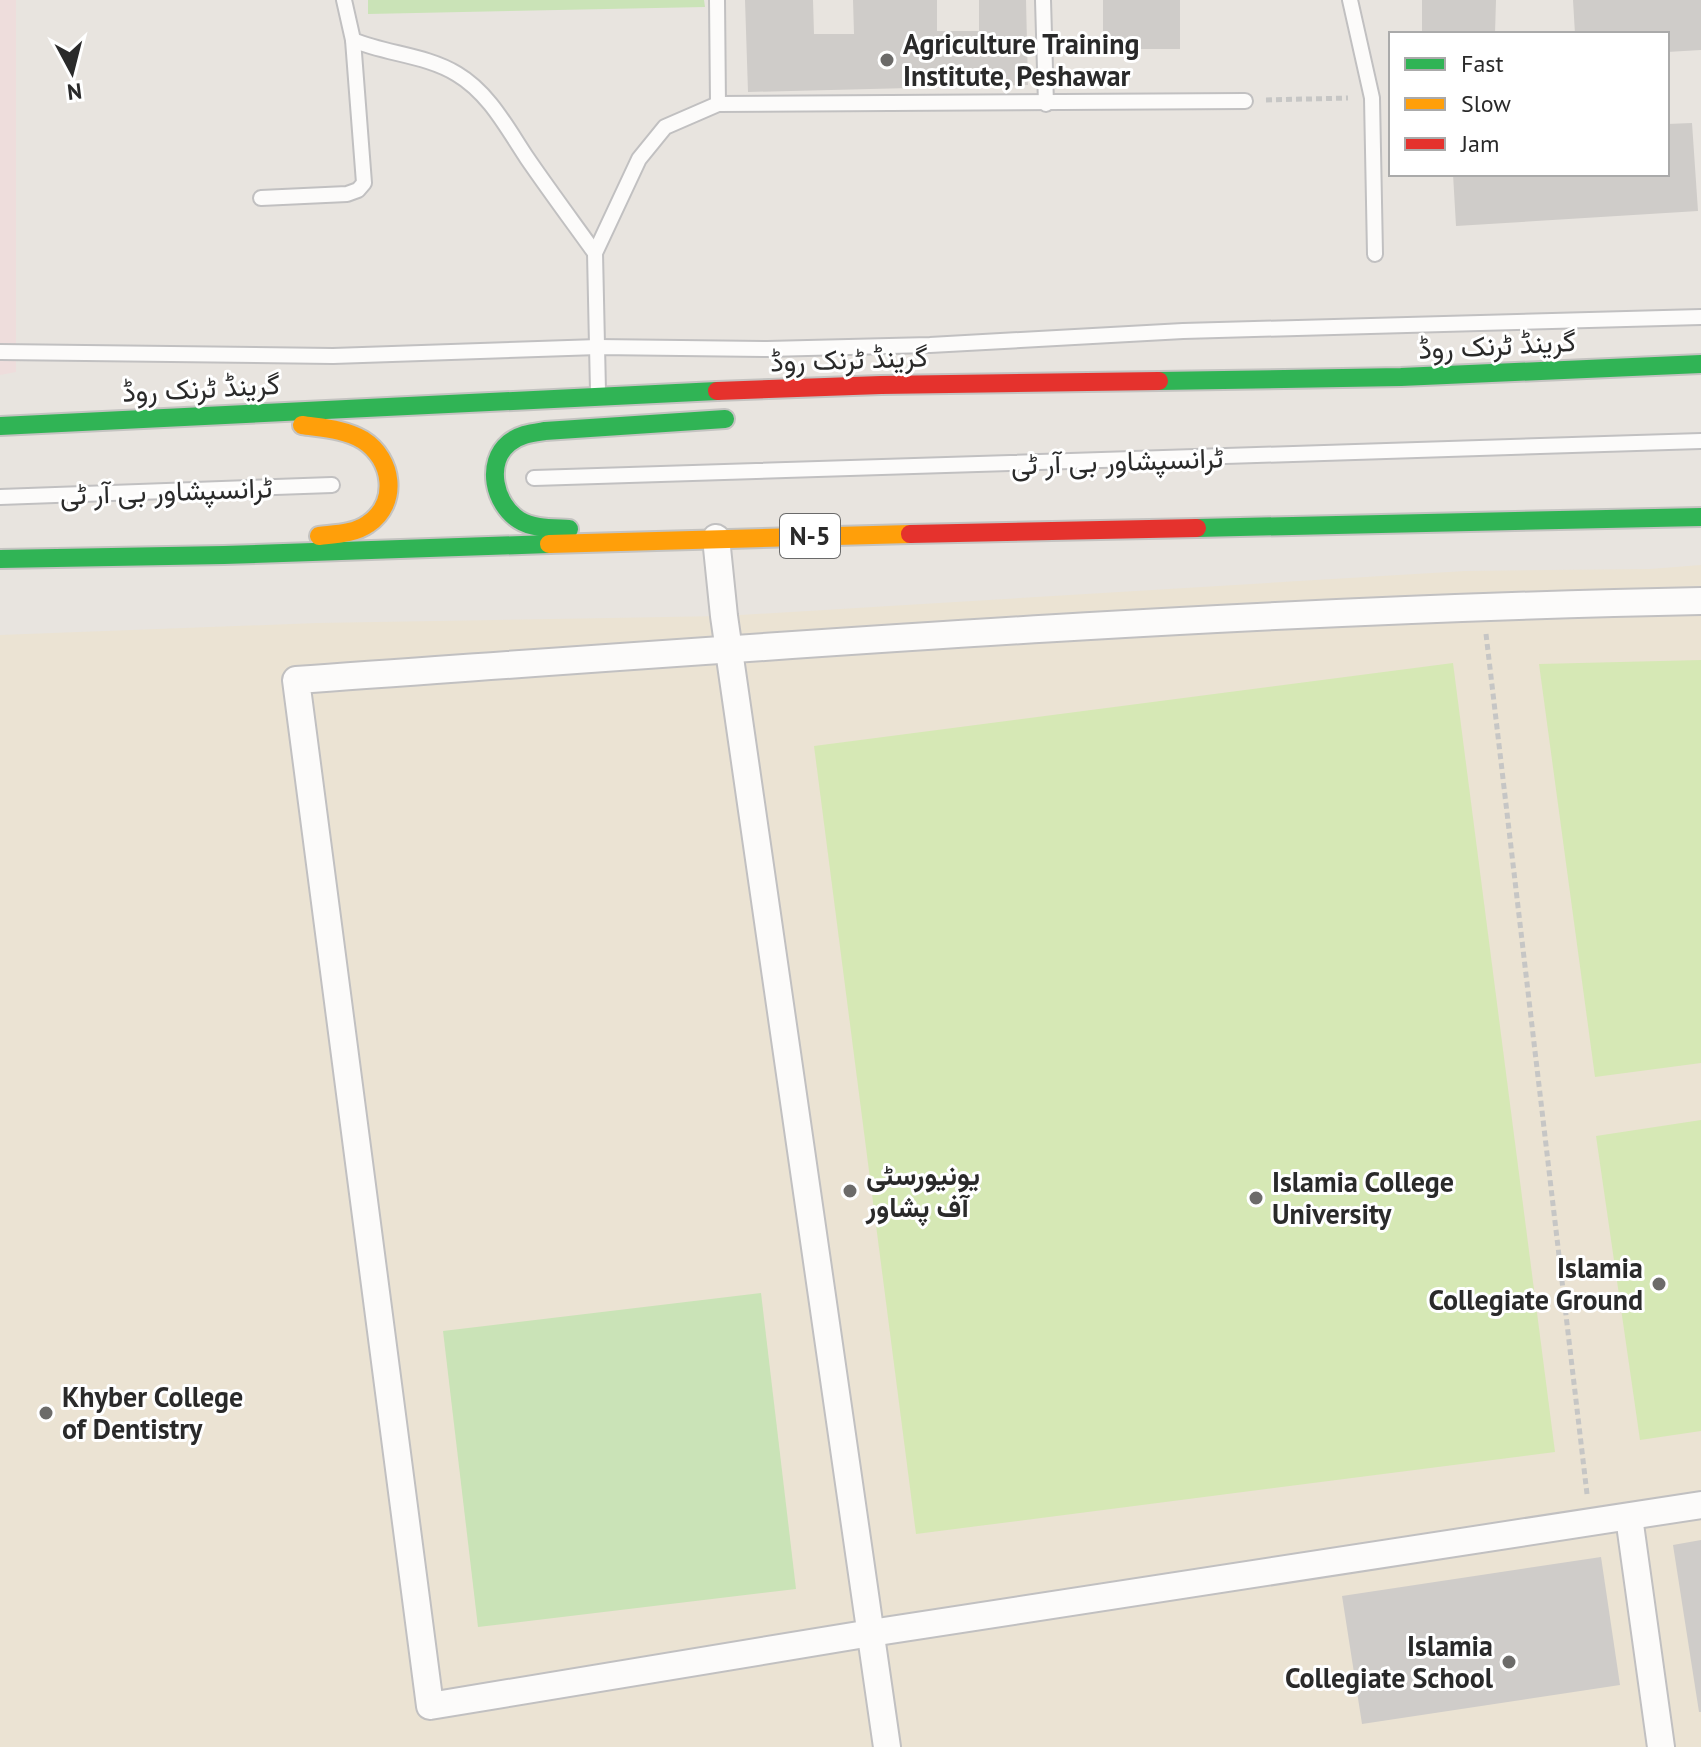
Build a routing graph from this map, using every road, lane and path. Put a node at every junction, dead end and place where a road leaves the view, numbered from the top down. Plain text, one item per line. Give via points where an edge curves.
1 (344, 0) edge
2 (717, 0) edge
3 (1043, 0) edge
4 (1350, 0) edge
5 (353, 40) junction
6 (1372, 98) junction
7 (1245, 101) joint
8 (718, 104) junction
9 (1046, 104) junction
10 (261, 198) dead end
11 (595, 253) junction
12 (1375, 254) dead end
13 (1701, 317) edge
14 (598, 347) junction
15 (0, 352) edge
16 (1701, 364) edge
17 (881, 385) junction
18 (598, 395) junction
19 (816, 406) dead end
20 (745, 416) dead end
21 (128, 420) junction
22 (0, 426) edge
23 (1701, 441) edge
24 (534, 478) dead end
25 (332, 485) dead end
26 (0, 497) edge
27 (1701, 517) edge
28 (710, 538) junction
29 (224, 555) junction
30 (0, 559) edge
31 (1701, 601) edge
32 (1483, 605) junction
33 (729, 650) junction
34 (1701, 1505) edge
35 (1629, 1517) junction
36 (1590, 1523) junction
37 (871, 1633) junction
38 (887, 1747) edge
39 (1661, 1747) edge

1 - 5 lane
2 - 8 lane
3 - 9 lane
4 - 6 lane
5 - 10 lane via 364,183 347,194
5 - 11 lane via 457,74 482,95
6 - 7 path
6 - 12 lane
7 - 9 lane
8 - 9 lane
8 - 11 lane via 665,127 639,159
11 - 14 lane
13 - 14 lane via 1183,331 930,345
14 - 15 lane via 333,356
14 - 18 lane
16 - 17 highway, گرینڈ ٹرنک روڈ via 1401,377
17 - 18 highway, گرینڈ ٹرنک روڈ
17 - 19 highway
18 - 21 highway, گرینڈ ٹرنک روڈ
20 - 28 highway via 545,431 520,436 498,462 496,490 503,507 521,521 550,528
21 - 22 highway, گرینڈ ٹرنک روڈ
21 - 29 highway via 239,415 327,429 363,440 388,470 387,500 369,524
23 - 24 lane, ٹرانسپشاور بی آر ٹی
25 - 26 lane, ٹرانسپشاور بی آر ٹی
27 - 28 highway, N-5
28 - 29 highway, N-5
28 - 33 street
29 - 30 highway, N-5
31 - 32 street
32 - 33 street
32 - 36 path
33 - 37 street
33 - 37 street via 296,680 430,1706
34 - 35 street
35 - 36 street
35 - 39 street
36 - 37 street
37 - 38 street

